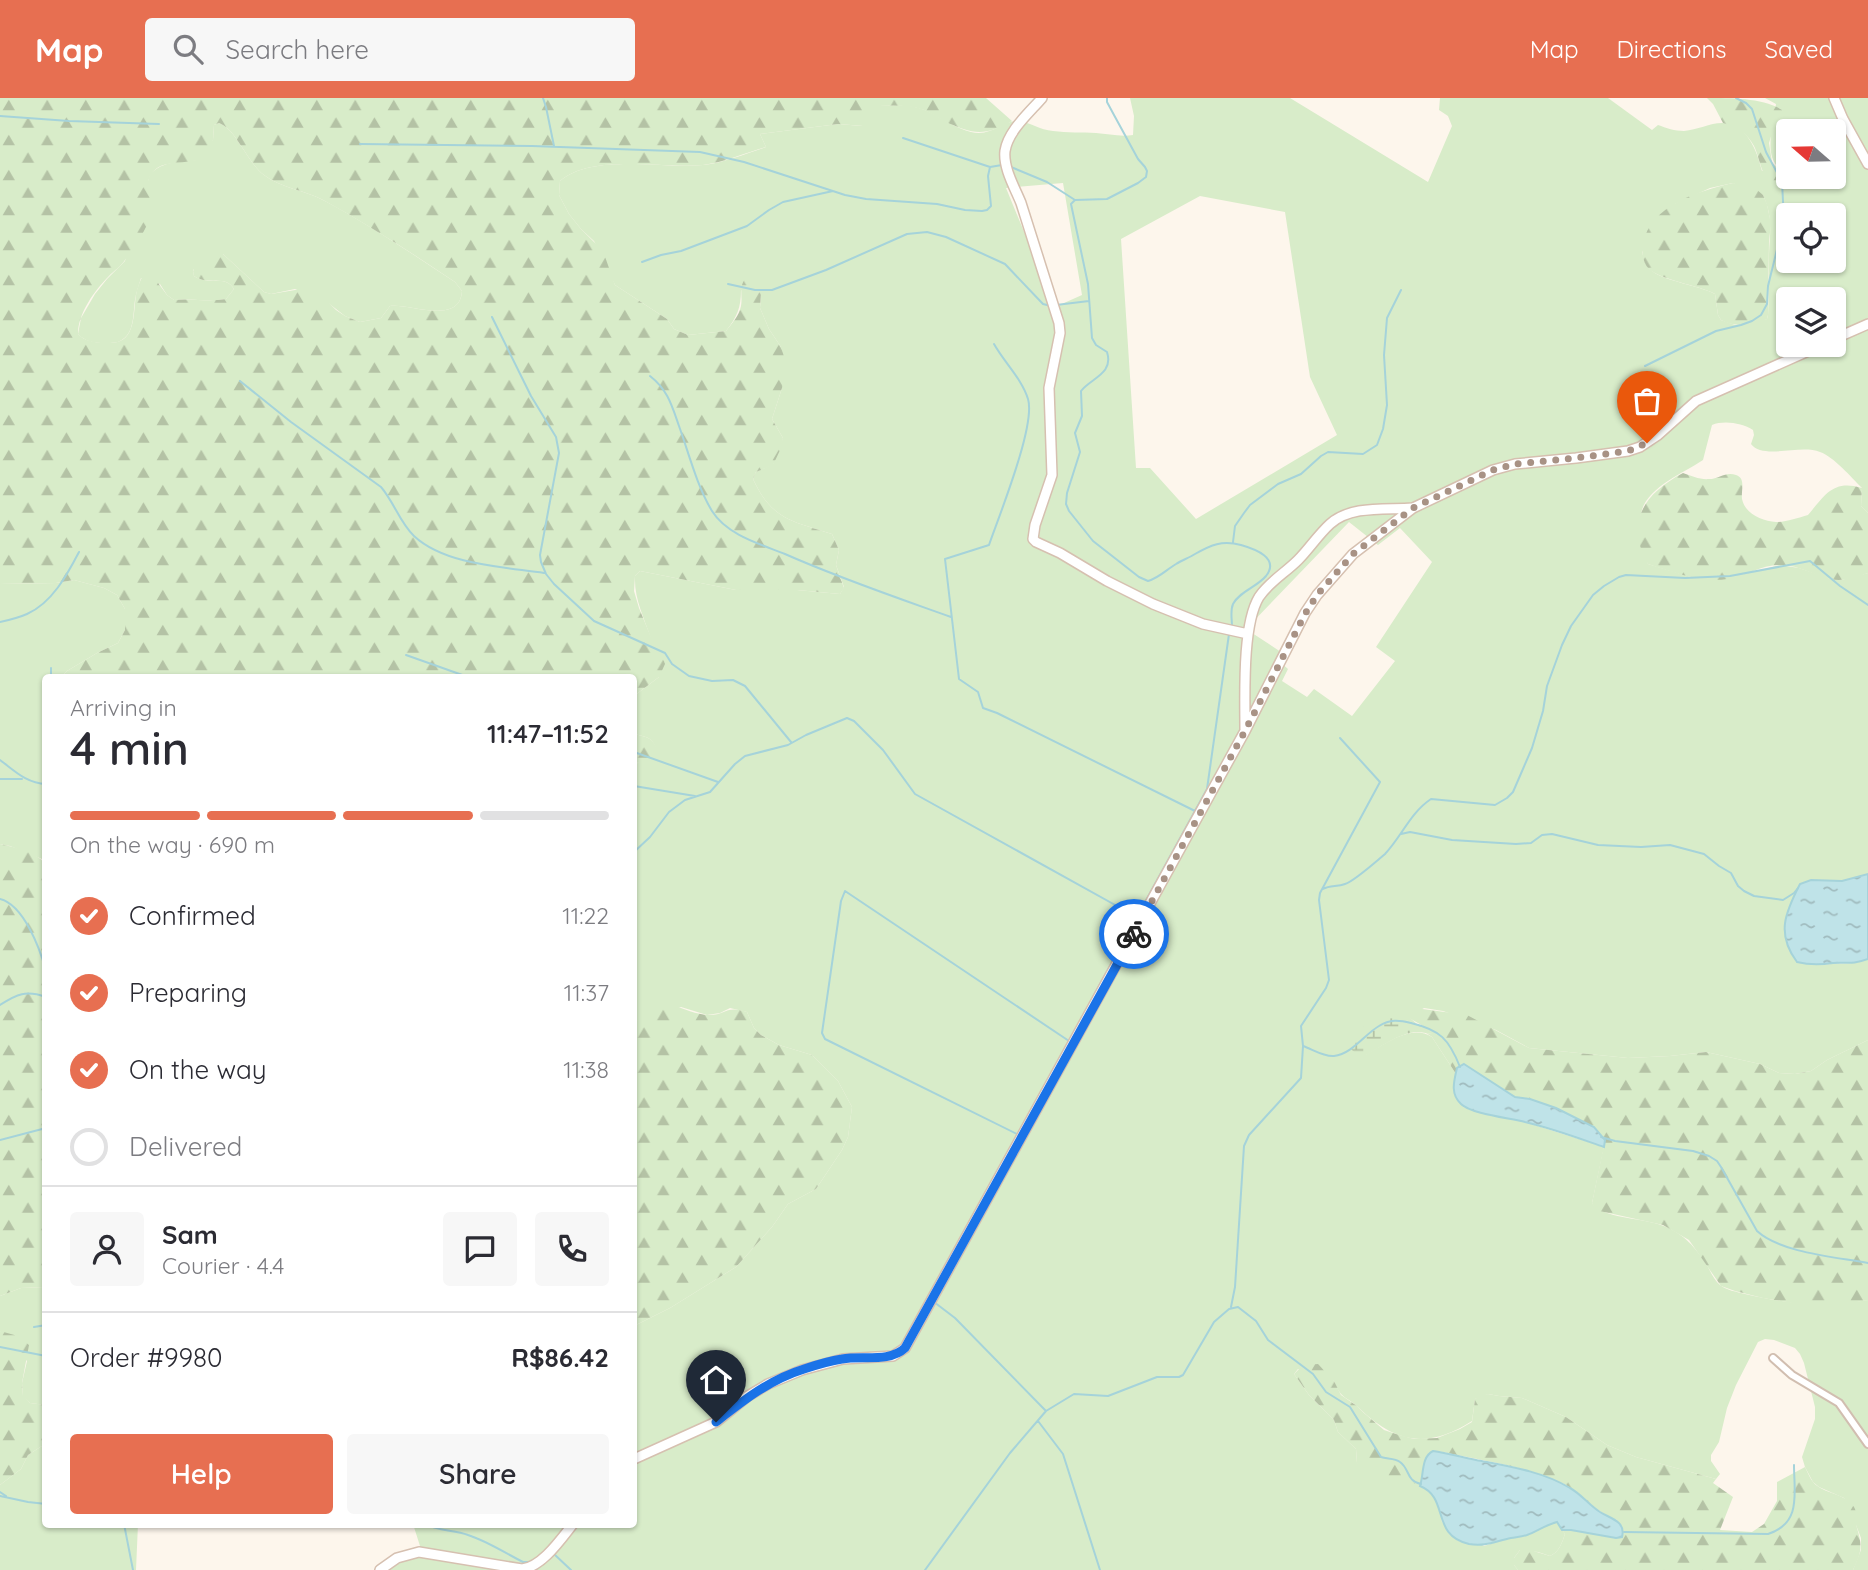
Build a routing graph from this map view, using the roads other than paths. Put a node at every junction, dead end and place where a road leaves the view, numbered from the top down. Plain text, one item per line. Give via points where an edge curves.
1 (1042, 98) edge
2 (1834, 98) edge
3 (1868, 164) edge
4 (1868, 324) edge
5 (1846, 334) edge
6 (1795, 357) edge
7 (1413, 508) junction
8 (1248, 634) junction
9 (1245, 731) junction
10 (1773, 1358) dead end
11 (1868, 1444) edge
12 (637, 1458) edge
13 (570, 1528) edge
14 (380, 1570) edge

1 - 8 street via 1013,133 1005,151 1060,333 1049,388 1052,475 1033,539 1153,604 1203,624
2 - 3 street
4 - 5 street
6 - 7 street via 1696,401 1640,447 1504,466
7 - 8 street via 1346,513 1331,524 1258,598
7 - 9 street via 1353,554 1317,595
8 - 9 street
9 - 12 street via 905,1348 893,1356 843,1359 802,1370 748,1396 716,1422
10 - 11 street via 1799,1380 1839,1403
13 - 14 street via 528,1568 419,1552 397,1558

